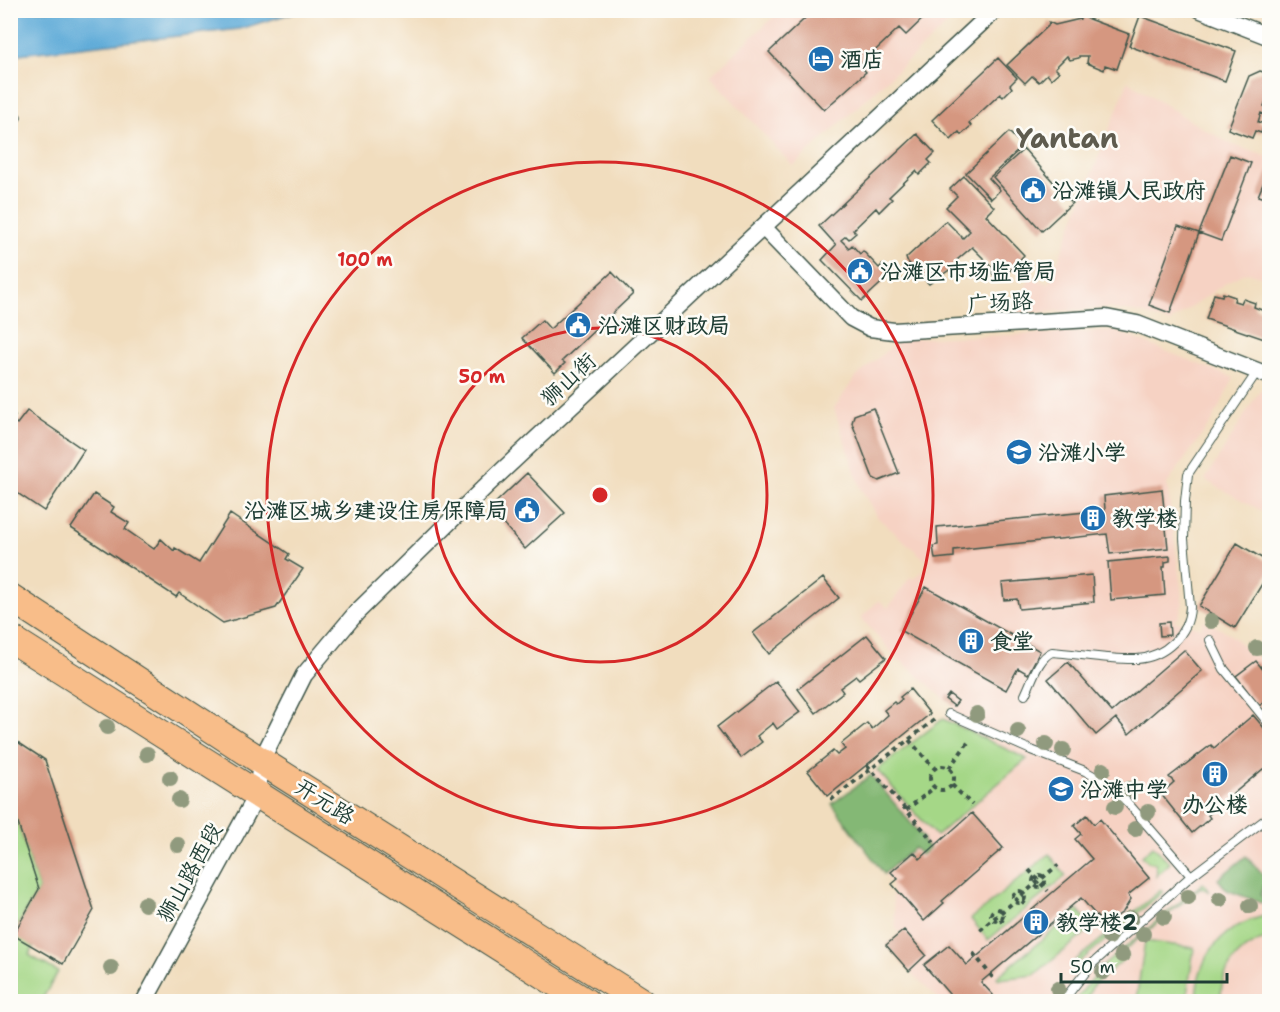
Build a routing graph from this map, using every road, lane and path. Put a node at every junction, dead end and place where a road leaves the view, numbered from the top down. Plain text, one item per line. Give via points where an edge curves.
1 (995, 10) edge
2 (1201, 10) edge
3 (1269, 37) edge
4 (17, 117) dead end
5 (10, 127) edge
6 (764, 228) junction
7 (1263, 374) edge
8 (10, 597) edge
9 (10, 638) edge
10 (1210, 640) dead end
11 (1025, 695) dead end
12 (949, 714) dead end
13 (934, 720) dead end
14 (1269, 726) edge
15 (979, 728) junction
16 (909, 740) junction
17 (261, 761) junction
18 (867, 765) dead end
19 (949, 768) junction
20 (871, 769) junction
21 (935, 769) junction
22 (952, 785) junction
23 (934, 787) junction
24 (257, 795) junction
25 (831, 800) dead end
26 (972, 805) dead end
27 (906, 810) junction
28 (1269, 816) edge
29 (934, 843) dead end
30 (1058, 865) dead end
31 (1029, 870) dead end
32 (1035, 876) junction
33 (1191, 876) junction
34 (1044, 877) junction
35 (1039, 881) junction
36 (1034, 885) junction
37 (1043, 885) junction
38 (1010, 886) dead end
39 (1048, 891) dead end
40 (1015, 893) junction
41 (1023, 894) junction
42 (1019, 897) junction
43 (1014, 901) junction
44 (1023, 902) junction
45 (988, 904) dead end
46 (1028, 908) dead end
47 (994, 910) junction
48 (1002, 911) junction
49 (998, 915) junction
50 (993, 919) junction
51 (1001, 920) junction
52 (1006, 926) dead end
53 (980, 930) dead end
54 (973, 953) dead end
55 (994, 980) dead end
56 (144, 1002) edge
57 (586, 1002) edge
58 (642, 1002) edge
59 (1062, 1002) edge

1 - 6 street, 狮山街
2 - 3 street
4 - 5 lane
6 - 7 street, 广场路 via 850,318 870,328 894,331 1106,318 1137,324
6 - 17 street, 狮山街 via 486,486 357,612 304,675
7 - 11 lane via 1188,474 1184,539 1190,619 1181,635 1153,656 1138,659 1046,654
8 - 17 main road, 开元路
9 - 24 main road, 开元路
10 - 14 lane via 1228,675
12 - 15 lane
13 - 16 path
15 - 19 path
15 - 33 lane via 1108,784
16 - 20 path
16 - 21 path
17 - 24 street, 狮山路西段
17 - 58 main road, 开元路
18 - 20 path
19 - 21 path
19 - 22 path via 953,773
20 - 25 path
20 - 27 path
21 - 23 path via 930,777
22 - 23 path via 941,790
22 - 26 path
23 - 27 path
24 - 56 street, 狮山路西段
24 - 57 main road, 开元路
27 - 29 path
28 - 33 lane
30 - 34 path
31 - 32 path
32 - 34 path
32 - 35 path
32 - 36 path
33 - 59 lane via 1092,964
34 - 35 path
34 - 37 path
35 - 36 path
35 - 37 path
36 - 37 path
36 - 41 path
37 - 39 path
38 - 40 path
40 - 41 path
40 - 42 path
40 - 43 path
41 - 42 path
41 - 44 path
42 - 43 path
42 - 44 path
43 - 44 path
43 - 48 path
44 - 46 path
45 - 47 path
47 - 48 path
47 - 49 path
47 - 50 path
48 - 49 path
48 - 51 path
49 - 50 path
49 - 51 path
50 - 51 path
50 - 53 path
51 - 52 path
54 - 55 path

